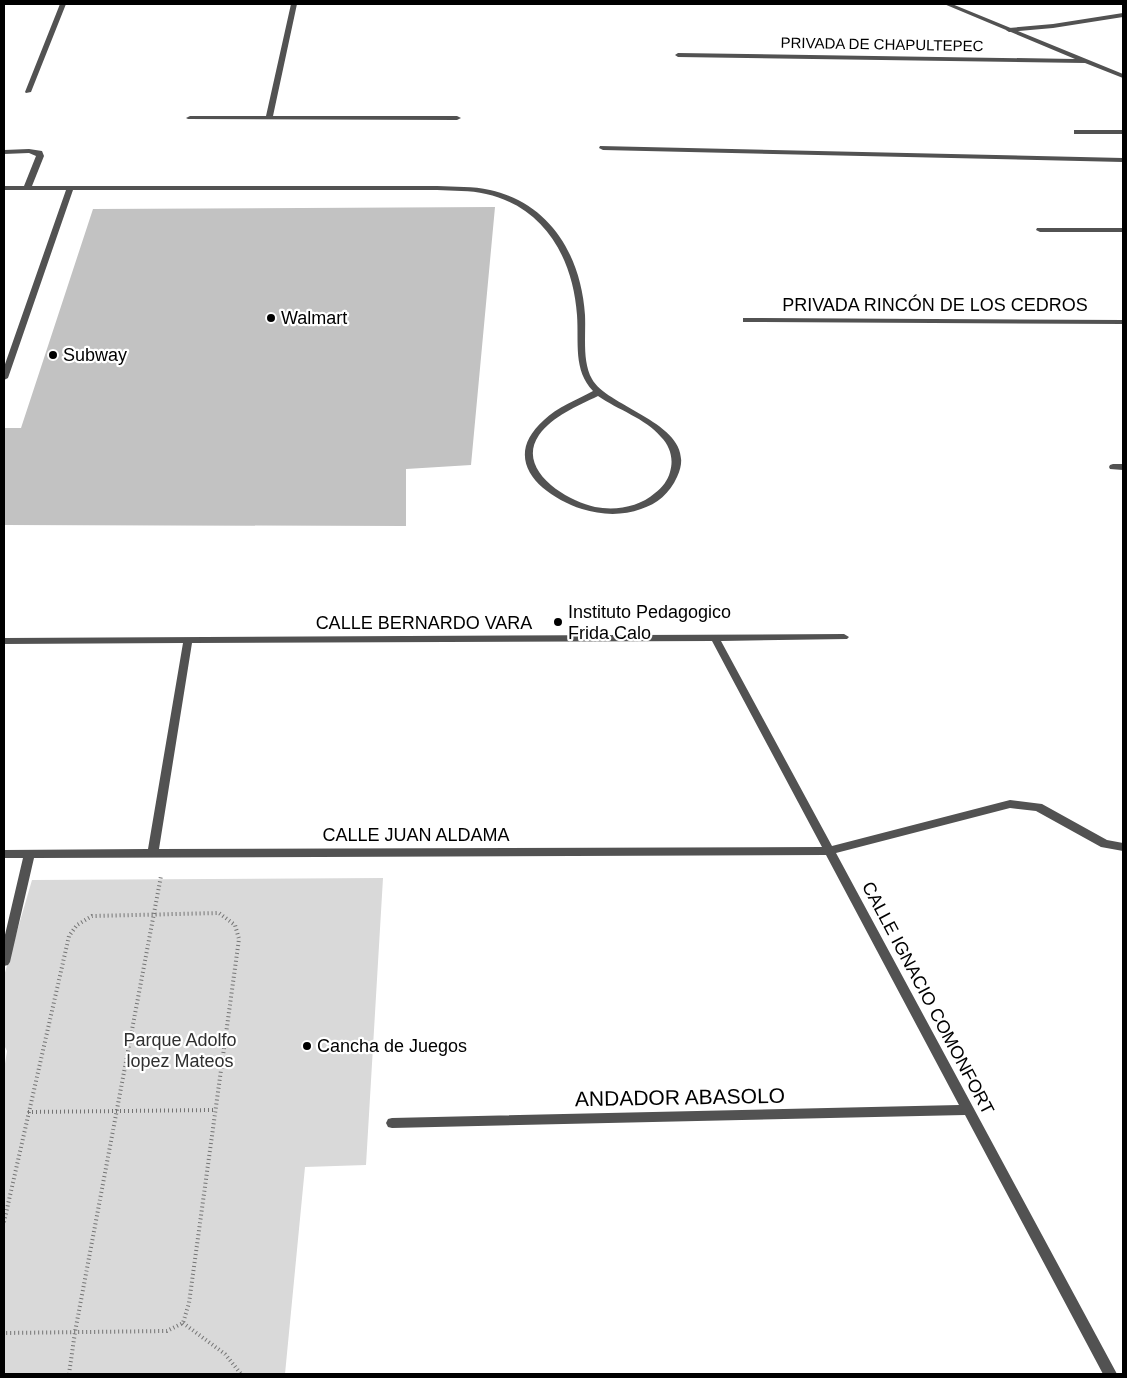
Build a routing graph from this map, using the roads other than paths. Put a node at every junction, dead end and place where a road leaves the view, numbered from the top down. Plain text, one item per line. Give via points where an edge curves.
1 (63, 4) edge
2 (294, 4) edge
3 (947, 4) edge
4 (1123, 15) edge
5 (1009, 30) junction
6 (678, 55) dead end
7 (1085, 61) junction
8 (1123, 76) edge
9 (28, 92) dead end
10 (190, 118) dead end
11 (269, 118) junction
12 (457, 118) dead end
13 (1077, 132) dead end
14 (1123, 132) edge
15 (603, 148) dead end
16 (4, 152) edge
17 (1123, 160) edge
18 (4, 188) edge
19 (27, 188) junction
20 (70, 189) junction
21 (1040, 230) dead end
22 (1123, 230) edge
23 (746, 320) dead end
24 (1123, 322) edge
25 (4, 378) edge
26 (600, 392) junction
27 (1112, 467) dead end
28 (1123, 467) edge
29 (844, 637) dead end
30 (715, 638) junction
31 (4, 641) edge
32 (188, 641) junction
33 (1123, 847) edge
34 (829, 851) junction
35 (4, 854) edge
36 (28, 854) junction
37 (159, 854) junction
38 (4, 962) edge
39 (968, 1110) junction
40 (392, 1123) dead end
41 (1110, 1374) edge

1 - 9 street
2 - 11 street
3 - 5 street
4 - 5 street
5 - 7 street
6 - 7 street, PRIVADA DE CHAPULTEPEC
7 - 8 street
10 - 11 street
11 - 12 street
13 - 14 street
15 - 17 street
16 - 19 street via 39,153
18 - 19 street
19 - 20 street
20 - 25 street
20 - 26 street via 437,188 489,192 506,197 539,215 556,234 572,264 580,294 585,373
21 - 22 street
23 - 24 street, PRIVADA RINCÓN DE LOS CEDROS
26 - 26 street via 546,422 528,451 530,464 537,478 550,491 572,504 596,510 636,508 649,503 673,480 677,464 672,445 656,427
27 - 28 street
29 - 30 street, CALLE BERNARDO VARA
30 - 32 street, CALLE BERNARDO VARA
30 - 34 street, CALLE IGNACIO COMONFORT
31 - 32 street, CALLE BERNARDO VARA
32 - 37 street
33 - 34 street, CALLE JUAN ALDAMA via 1105,844 1038,807 1010,804
34 - 37 street, CALLE JUAN ALDAMA
34 - 39 street, CALLE IGNACIO COMONFORT
35 - 36 street, CALLE JUAN ALDAMA
36 - 37 street, CALLE JUAN ALDAMA
36 - 38 street
39 - 40 street, ANDADOR ABASOLO
39 - 41 street, CALLE IGNACIO COMONFORT

